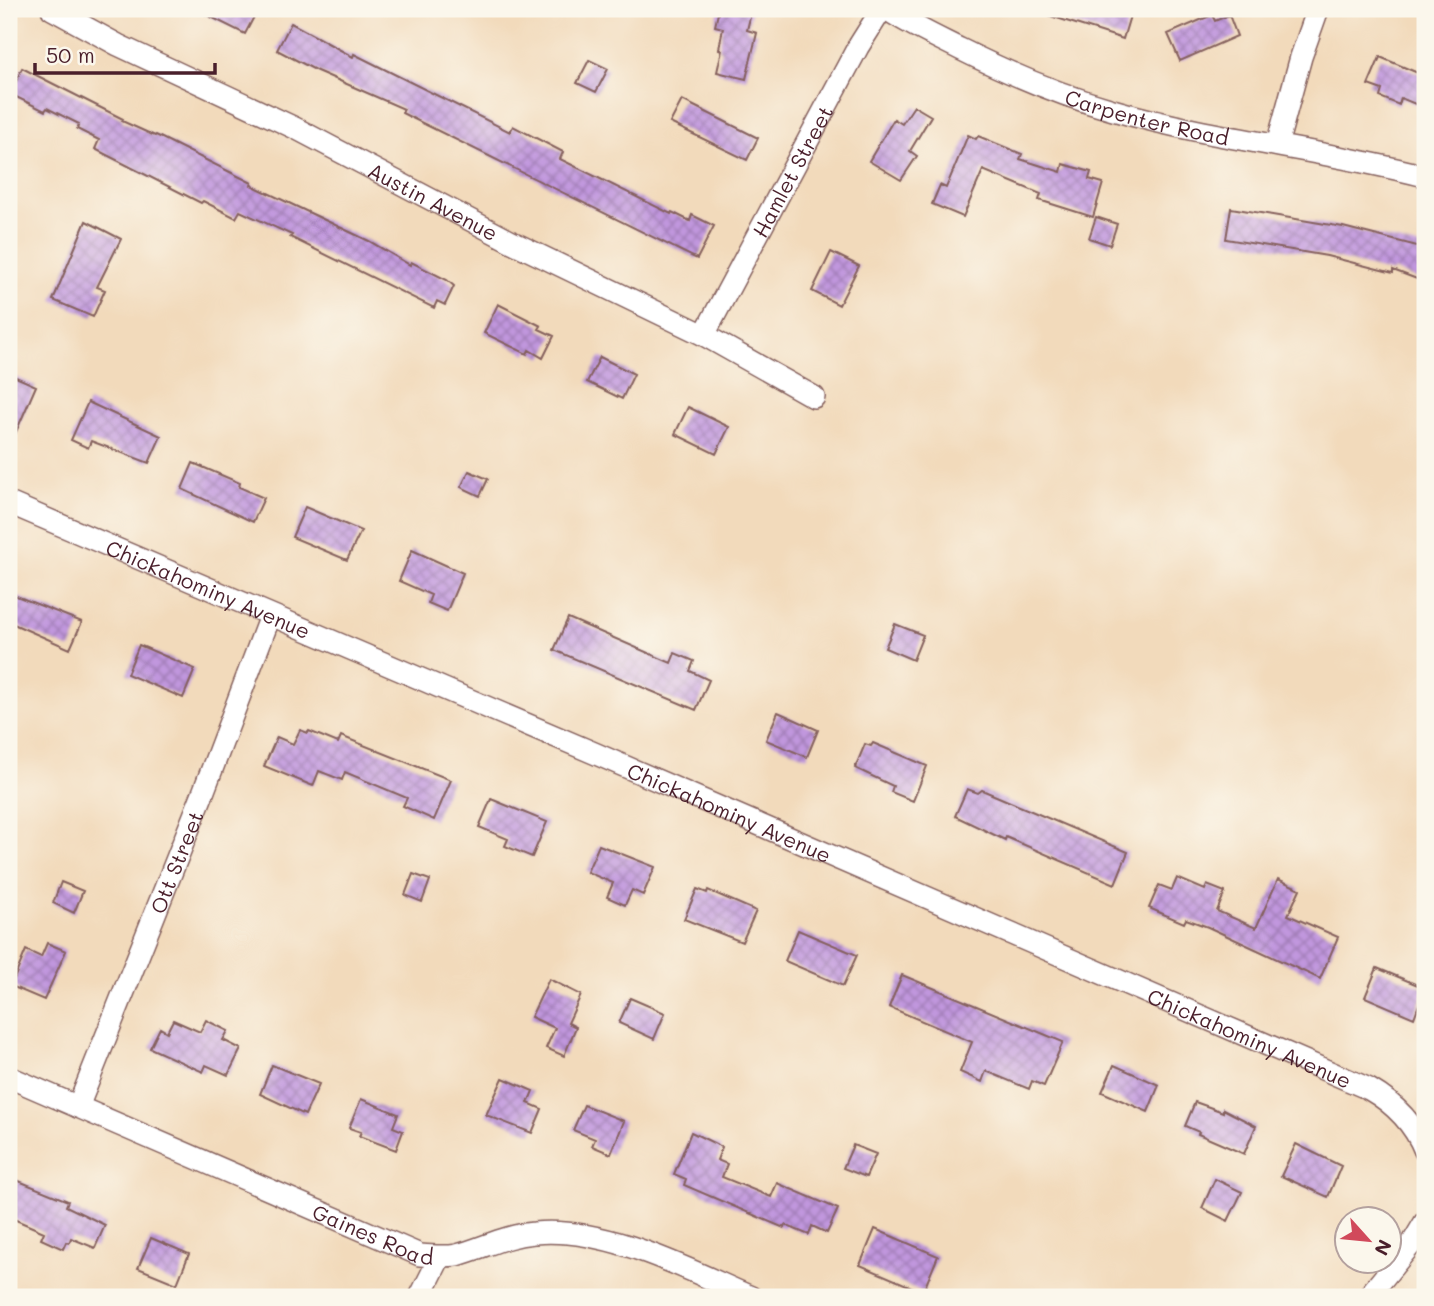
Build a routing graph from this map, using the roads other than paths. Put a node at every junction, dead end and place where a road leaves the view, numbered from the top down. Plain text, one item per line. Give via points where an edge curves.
1 (52, 9) edge
2 (884, 9) edge
3 (1318, 9) edge
4 (1277, 145) junction
5 (1425, 176) edge
6 (704, 335) junction
7 (814, 397) dead end
8 (9, 503) edge
9 (270, 616) junction
10 (9, 1077) edge
11 (78, 1107) junction
12 (1425, 1151) edge
13 (1425, 1222) edge
14 (440, 1257) junction
15 (420, 1297) edge
16 (751, 1297) edge
17 (1368, 1297) edge

1 - 6 street, Austin Avenue
2 - 4 street, Carpenter Road via 914,28 1042,86 1115,111
2 - 6 street, Hamlet Street via 858,47
3 - 4 street
4 - 5 street, Carpenter Road
6 - 7 street, Austin Avenue
8 - 9 street, Chickahominy Avenue
9 - 11 street, Ott Street
9 - 12 street, Chickahominy Avenue via 1370,1089 1406,1117
10 - 11 street, Gaines Road
11 - 14 street, Gaines Road via 420,1255
13 - 17 street
14 - 15 street
14 - 16 street, Gaines Road via 511,1236 562,1232 616,1243

